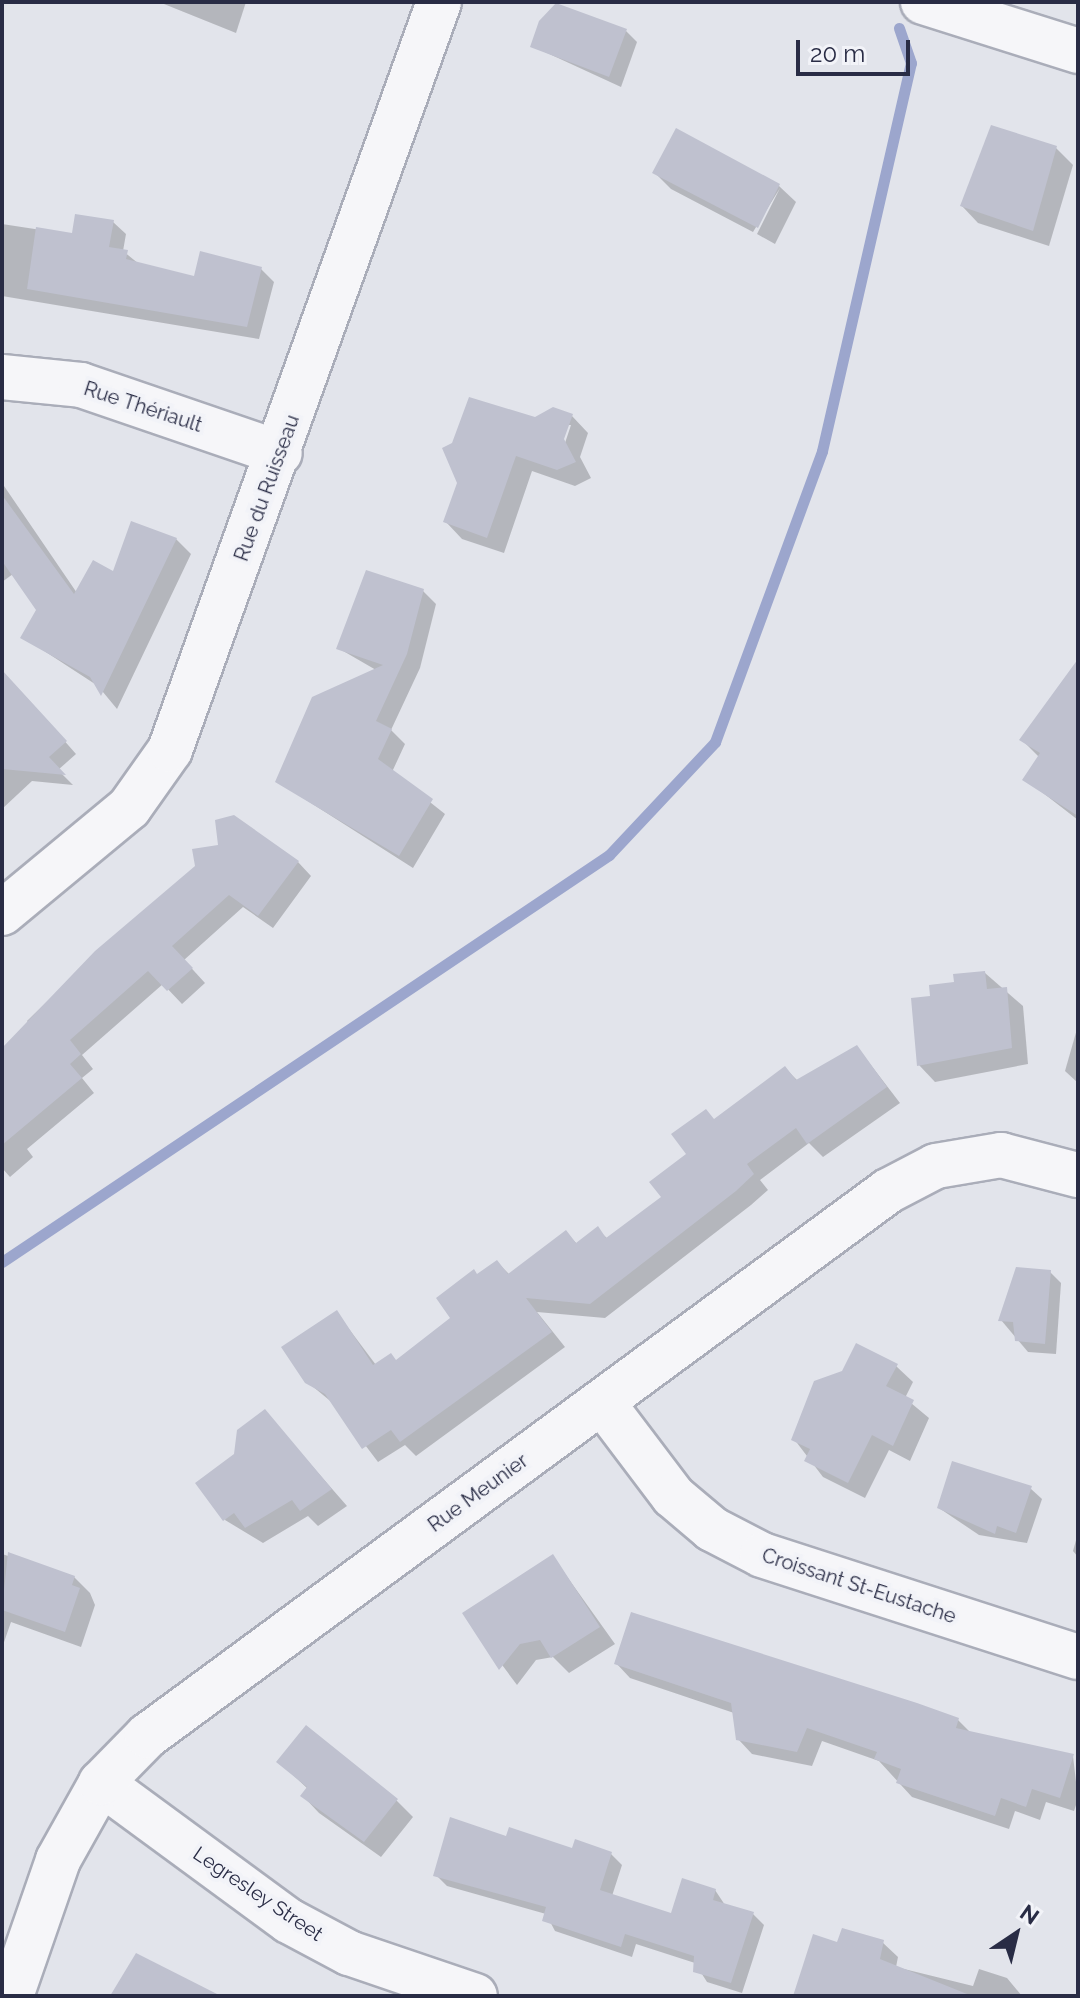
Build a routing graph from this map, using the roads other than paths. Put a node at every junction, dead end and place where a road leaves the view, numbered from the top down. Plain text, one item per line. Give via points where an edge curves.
1 (439, 2) edge
2 (923, 2) edge
3 (1078, 51) edge
4 (2, 377) edge
5 (280, 453) junction
6 (2, 913) edge
7 (1078, 1175) edge
8 (602, 1402) junction
9 (1078, 1657) edge
10 (101, 1783) junction
11 (11, 1996) edge
12 (475, 1996) edge

1 - 5 street, Rue du Ruisseau
2 - 3 street
4 - 5 street, Rue Thériault via 81,385
5 - 6 street, Rue du Ruisseau via 170,750 129,808
7 - 8 street, Rue Meunier via 1001,1155 936,1166 888,1191
8 - 9 street, Croissant St-Eustache via 673,1496 712,1529 762,1555
8 - 10 street, Rue Meunier via 147,1736
10 - 11 street, Rue Meunier via 58,1860
10 - 12 street, Legresley Street via 289,1921 349,1953

